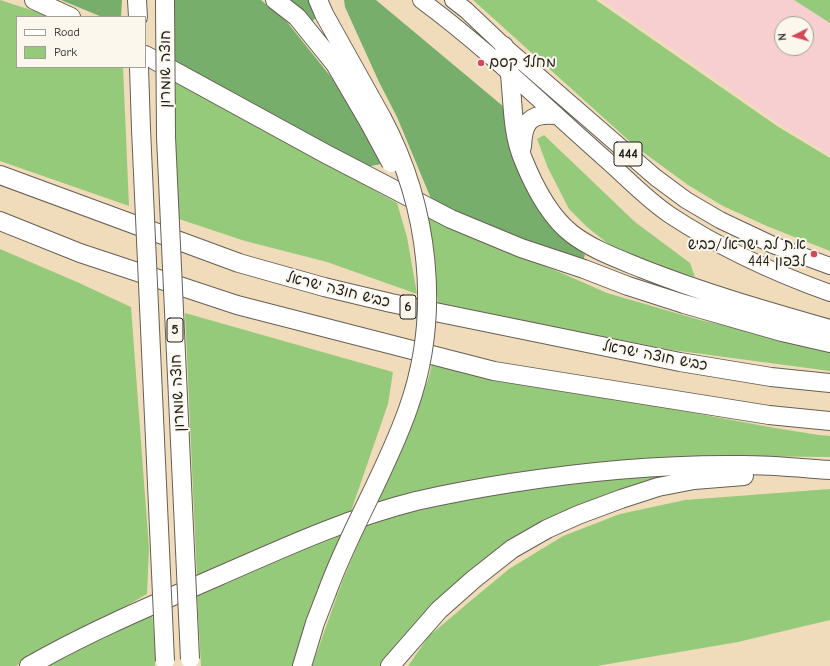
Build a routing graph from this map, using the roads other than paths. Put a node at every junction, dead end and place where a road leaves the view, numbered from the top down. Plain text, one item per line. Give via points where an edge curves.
1 (34, 0) edge
2 (138, 0) edge
3 (165, 0) edge
4 (275, 0) edge
5 (318, 0) edge
6 (325, 0) edge
7 (421, 0) edge
8 (453, 0) edge
9 (69, 16) edge
10 (138, 16) edge
11 (336, 37) junction
12 (504, 46) junction
13 (146, 56) edge
14 (139, 68) edge
15 (510, 73) junction
16 (555, 115) junction
17 (376, 121) junction
18 (522, 158) junction
19 (0, 175) edge
20 (0, 221) edge
21 (830, 266) edge
22 (830, 293) edge
23 (830, 329) edge
24 (830, 343) edge
25 (830, 383) edge
26 (830, 421) edge
27 (830, 470) edge
28 (164, 660) edge
29 (190, 663) edge
30 (29, 666) edge
31 (302, 666) edge
32 (390, 666) edge

1 - 9 highway
2 - 10 highway
3 - 29 highway, חוצה שומרון / 5, bridge via 166,136
4 - 17 highway via 297,18 335,64
5 - 11 highway
6 - 11 highway
7 - 15 main road, 444 via 451,22
8 - 12 main road, 444
11 - 17 highway
12 - 15 highway
12 - 21 main road, 444 via 655,177 686,200 720,220 773,245
13 - 24 highway via 451,219 521,248 628,286 782,332
14 - 28 highway, חוצה שומרון / 5, bridge
15 - 16 main road, 444
15 - 18 highway via 515,128
16 - 18 highway via 539,115 529,120 523,132
16 - 22 main road, 444 via 640,192 669,214 708,239 772,271
17 - 31 highway, bridge via 399,154 414,195 423,239 427,298 425,338 416,385 408,409 336,567
18 - 23 highway via 551,212 571,234 587,244 625,262 709,293
19 - 25 highway, כביש חוצה ישראל / 6 via 239,263 331,289 391,304 680,362 771,377
20 - 26 highway via 80,253 238,305 494,371 769,415
27 - 30 highway via 742,465 615,469 556,476 415,501 369,515 241,566 118,620
27 - 32 highway via 694,480 650,489 547,529 512,549 474,579 439,610

